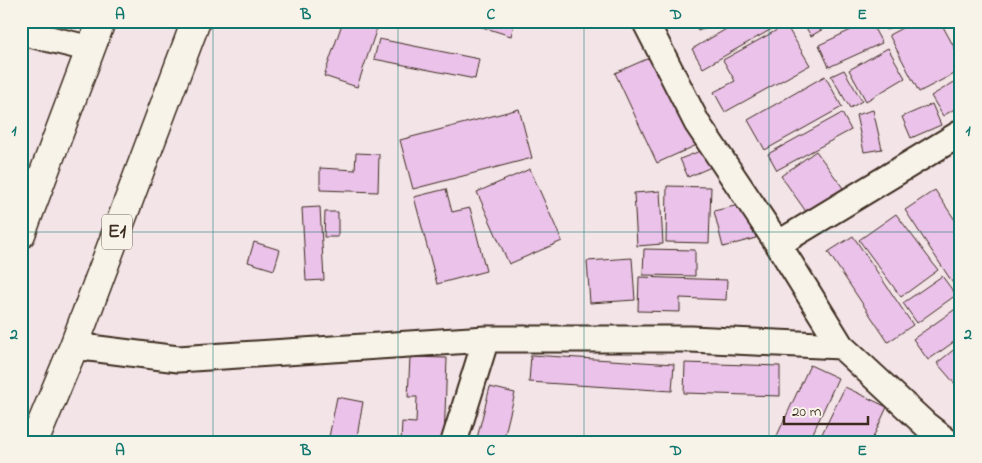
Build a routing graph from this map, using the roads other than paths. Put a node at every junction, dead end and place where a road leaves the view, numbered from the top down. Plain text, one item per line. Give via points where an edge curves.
1 (101, 21) edge
2 (196, 21) edge
3 (645, 21) edge
4 (21, 32) edge
5 (91, 49) junction
6 (961, 133) edge
7 (21, 234) edge
8 (778, 244) junction
9 (486, 339) junction
10 (74, 346) junction
11 (841, 346) junction
12 (34, 442) edge
13 (454, 442) edge
14 (948, 442) edge

1 - 5 highway
2 - 10 highway, E1
3 - 8 street via 697,122
4 - 5 street
5 - 7 highway
6 - 8 street
8 - 11 street
9 - 10 street via 178,359
9 - 11 street via 691,339
9 - 13 street
10 - 12 highway, E1
11 - 14 street

